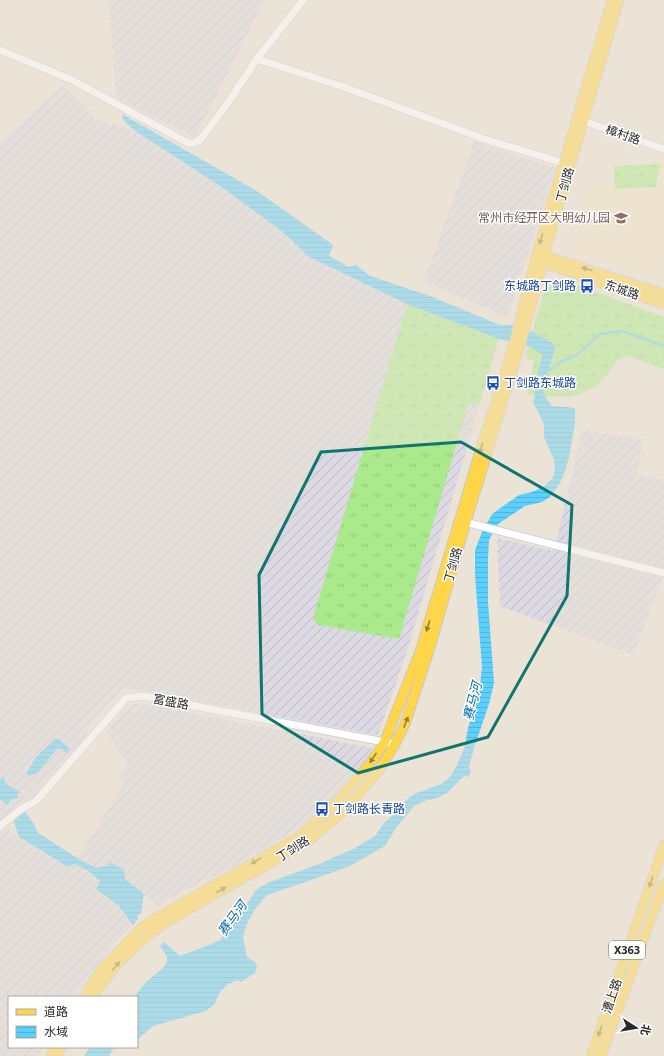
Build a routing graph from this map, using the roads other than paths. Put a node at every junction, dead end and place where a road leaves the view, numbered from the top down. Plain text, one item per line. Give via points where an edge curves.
1 (303, 0) edge
2 (612, 0) edge
3 (619, 0) edge
4 (0, 50) edge
5 (257, 59) junction
6 (583, 121) junction
7 (664, 149) edge
8 (564, 163) junction
9 (540, 258) junction
10 (663, 296) edge
11 (463, 522) junction
12 (664, 573) edge
13 (384, 743) junction
14 (395, 744) junction
15 (0, 826) edge
16 (663, 849) edge
17 (664, 884) edge
18 (664, 898) edge
19 (645, 935) junction
20 (85, 996) edge
21 (93, 996) edge
22 (591, 1056) edge
23 (601, 1056) edge

1 - 5 street
2 - 8 main road, 丁剑路
3 - 6 main road, 丁剑路
4 - 5 street via 72,80 188,143 200,140
5 - 8 street via 344,87 484,139
6 - 7 street, 樟村路
6 - 9 main road, 丁剑路
8 -> 9 main road, 丁剑路
9 - 10 main road, 东城路
9 - 11 main road, 丁剑路 via 523,325
11 - 12 street
11 -> 13 main road, 丁剑路 via 420,652
14 -> 11 main road, 丁剑路 via 406,724 429,651
13 - 14 street, 富盛路
13 - 15 street, 富盛路 via 142,696 126,698 36,802
13 -> 20 main road, 丁剑路 via 336,804 297,838 139,930 100,971
21 -> 14 main road, 丁剑路 via 117,964 162,925 306,843 346,809 380,769
16 -> 22 main road, 漕上路 / X363
17 - 19 main road, 漕上路 / X363
18 - 19 main road
19 - 23 main road, 漕上路 / X363

